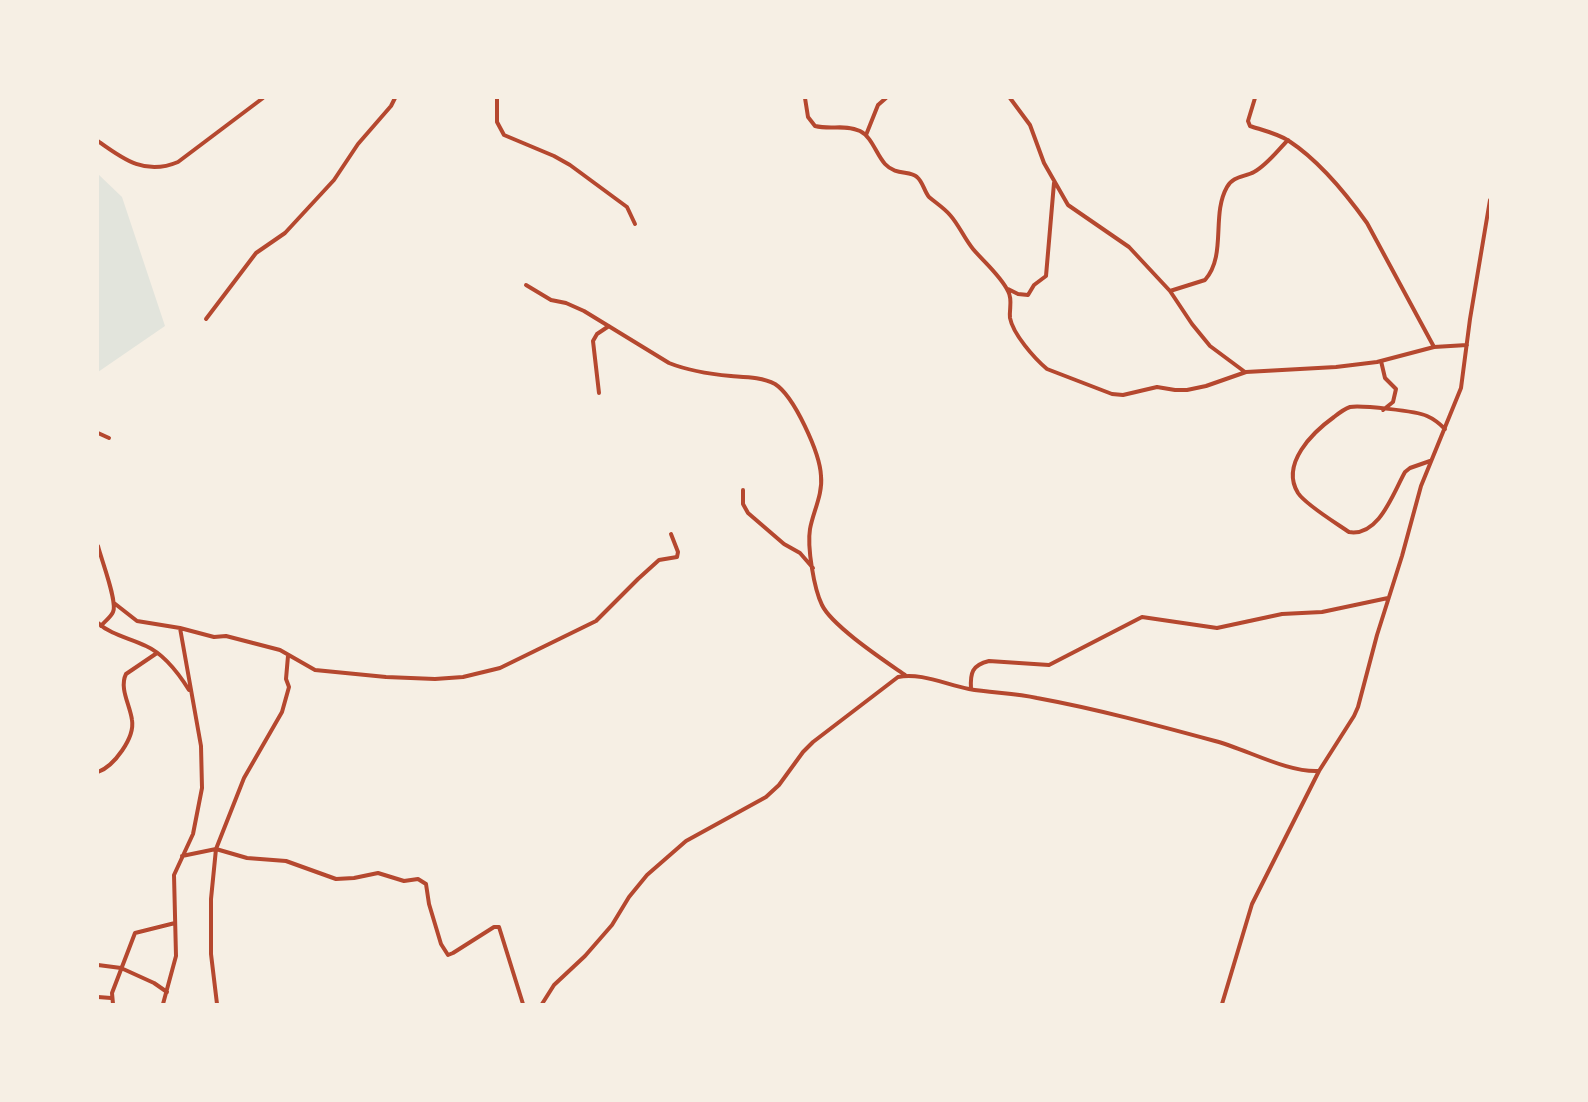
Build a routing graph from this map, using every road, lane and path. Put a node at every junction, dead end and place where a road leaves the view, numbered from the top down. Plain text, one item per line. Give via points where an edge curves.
1 (263, 98) edge
2 (395, 98) edge
3 (497, 98) edge
4 (806, 98) edge
5 (885, 98) edge
6 (1010, 98) edge
7 (1255, 98) edge
8 (866, 135) junction
9 (1288, 140) junction
10 (98, 141) edge
11 (1054, 183) junction
12 (1491, 200) edge
13 (635, 224) dead end
14 (526, 285) dead end
15 (1007, 289) junction
16 (1170, 291) junction
17 (206, 319) dead end
18 (609, 326) junction
19 (1467, 345) junction
20 (1434, 347) junction
21 (1381, 362) junction
22 (1246, 372) junction
23 (599, 393) dead end
24 (1383, 410) junction
25 (1445, 429) junction
26 (98, 433) edge
27 (109, 438) dead end
28 (1431, 461) junction
29 (743, 490) dead end
30 (670, 534) dead end
31 (98, 546) edge
32 (813, 569) junction
33 (1389, 597) junction
34 (114, 603) junction
35 (99, 625) edge
36 (180, 628) junction
37 (157, 653) junction
38 (288, 655) junction
39 (906, 675) junction
40 (971, 689) junction
41 (191, 693) junction
42 (1319, 771) junction
43 (98, 772) edge
44 (216, 849) junction
45 (182, 856) junction
46 (175, 922) junction
47 (98, 965) edge
48 (121, 968) junction
49 (167, 992) junction
50 (98, 997) edge
51 (111, 998) junction
52 (113, 1005) edge
53 (163, 1005) edge
54 (217, 1005) edge
55 (523, 1005) edge
56 (542, 1005) edge
57 (1222, 1005) edge

1 - 10 street via 166,167 155,169 123,159
2 - 17 street via 334,180 285,233 256,253
3 - 13 street via 496,122 504,135 570,165 627,207
4 - 8 street via 808,117 815,126 843,126
5 - 8 street via 878,105
6 - 11 street via 1030,125
7 - 9 street via 1250,126
8 - 15 street via 891,170 916,176 928,196 948,213
9 - 16 street via 1255,172 1228,185 1215,263 1208,276
9 - 20 street via 1318,166 1367,223
11 - 15 street via 1047,273 1028,295
11 - 16 street via 1074,210 1129,247
12 - 19 street
14 - 18 street
15 - 22 street via 1012,326 1040,364 1112,394 1157,387 1187,390
16 - 22 street via 1206,342
18 - 23 street via 593,341
18 - 32 street via 682,369 769,381 786,393 808,433 822,476 809,539
19 - 20 street
19 - 25 street via 1461,388
20 - 21 street
21 - 22 street
21 - 24 street via 1384,376 1396,389 1393,402
24 - 25 street via 1414,412
24 - 28 street via 1351,407 1318,428 1296,459 1295,485 1303,498 1349,532 1358,534 1373,525 1405,472
25 - 28 street
26 - 27 street
28 - 33 street
29 - 32 street via 748,513 800,553
30 - 38 street via 677,557 659,560 596,621 500,668 463,677 386,677 315,670
31 - 34 street
32 - 39 street via 826,612 873,653
33 - 40 street via 1217,628 1142,617 1049,665 979,663 970,676
33 - 42 street via 1358,707
34 - 35 street via 113,612
34 - 36 street via 137,621
35 - 37 street
36 - 38 street via 214,637 226,636
36 - 41 street
37 - 41 street
37 - 43 street via 123,679 133,724 123,751
38 - 44 street via 289,687 282,712 244,778
39 - 40 street
39 - 56 street via 892,681 813,742 766,797 686,841 647,875 612,925 554,985
40 - 42 street via 1108,713 1215,741 1307,772
41 - 45 street via 201,746 202,788 193,834
42 - 57 street via 1252,904
44 - 45 street
44 - 54 street via 211,954
44 - 55 street via 247,858 286,861 336,879 378,873 404,881 418,879 426,884 447,955 499,927
45 - 46 street via 173,883
46 - 48 street via 135,933
46 - 49 street via 176,956
47 - 48 street
48 - 49 street
48 - 51 street
49 - 53 street
50 - 51 street
51 - 52 street

